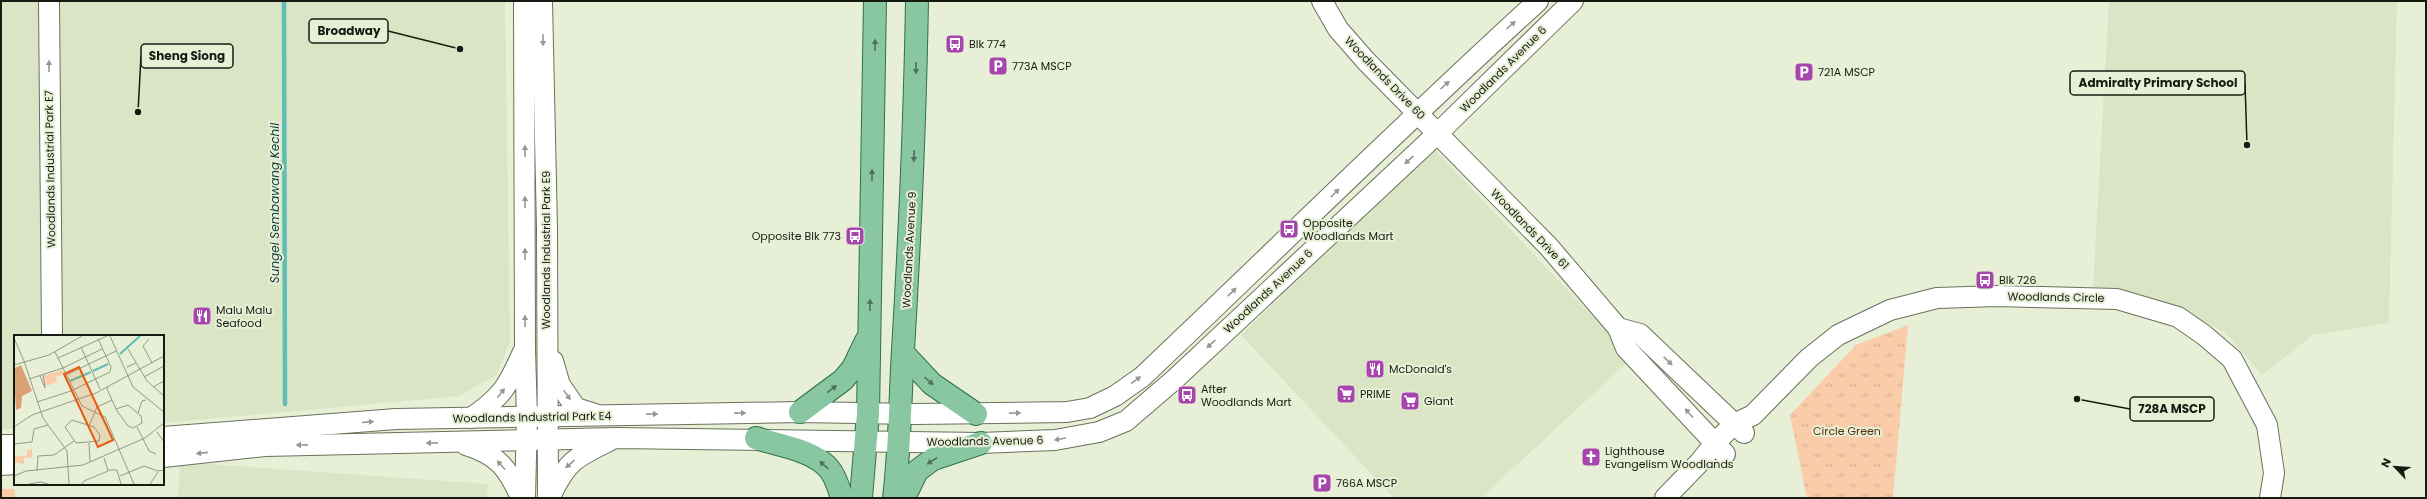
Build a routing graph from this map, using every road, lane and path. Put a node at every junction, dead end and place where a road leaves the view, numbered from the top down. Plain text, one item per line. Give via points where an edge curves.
1 (49, 1) edge
2 (524, 1) edge
3 (542, 1) edge
4 (875, 1) edge
5 (917, 1) edge
6 (1322, 1) edge
7 (1538, 1) edge
8 (1573, 1) edge
9 (1417, 112) junction
10 (1438, 133) junction
11 (1618, 328) junction
12 (546, 332) junction
13 (52, 335) edge
14 (869, 336) junction
15 (525, 350) junction
16 (903, 353) junction
17 (800, 412) junction
18 (868, 414) junction
19 (901, 414) junction
20 (976, 414) junction
21 (548, 415) junction
22 (600, 415) junction
23 (527, 416) junction
24 (471, 418) junction
25 (1740, 429) junction
26 (164, 437) edge
27 (616, 438) junction
28 (756, 438) junction
29 (549, 440) junction
30 (527, 441) junction
31 (866, 441) junction
32 (457, 442) junction
33 (900, 442) junction
34 (981, 443) junction
35 (1, 445) edge
36 (14, 445) edge
37 (1720, 448) junction
38 (164, 457) edge
39 (14, 464) edge
40 (1, 465) edge
41 (521, 498) edge
42 (525, 498) edge
43 (549, 498) edge
44 (842, 498) edge
45 (862, 498) edge
46 (894, 498) edge
47 (904, 498) edge
48 (1665, 498) edge
49 (1680, 498) edge
50 (2270, 498) edge

13 -> 1 street, Woodlands Industrial Park E7
15 -> 2 street, Woodlands Industrial Park E9
3 -> 12 street, Woodlands Industrial Park E9 via 547,228
14 -> 4 main road
5 -> 16 main road, Woodlands Avenue 9 via 912,188
6 - 9 street, Woodlands Drive 60 via 1338,29 1366,62
9 -> 7 street
8 - 10 street, Woodlands Avenue 6
9 - 10 street, Woodlands Drive 60
20 -> 9 street via 1067,412 1090,408 1115,396 1142,377
10 - 11 street, Woodlands Drive 61 via 1549,247
10 -> 34 street, Woodlands Avenue 6 via 1175,379 1126,421 1099,432 1055,440
11 -> 25 street via 1640,334
37 -> 11 street, Woodlands Drive 61 via 1626,348
12 - 21 street, Woodlands Industrial Park E9
12 -> 22 street via 560,385 576,408
17 -> 14 main road via 844,380
14 - 18 main road
15 - 23 street, Woodlands Industrial Park E9
24 -> 15 street via 494,402 510,381
16 - 19 main road, Woodlands Avenue 9
16 -> 20 main road via 936,388
17 - 18 street, Woodlands Industrial Park E4
22 -> 17 street, Woodlands Industrial Park E4
18 - 19 street, Woodlands Industrial Park E4
18 - 31 main road
19 - 20 street
19 - 33 main road, Woodlands Avenue 9
21 - 22 street, Woodlands Industrial Park E4
21 - 23 street, Woodlands Industrial Park E4
21 - 29 street, Woodlands Industrial Park E9
23 - 24 street, Woodlands Industrial Park E4
23 - 30 street, Woodlands Industrial Park E9
26 -> 24 street, Woodlands Industrial Park E4 via 396,419
25 - 37 street
25 - 50 street, Woodlands Circle via 1809,358 1838,335 1890,310 1937,298 2117,298 2178,317 2232,359 2267,425 2274,473
27 - 28 street, Woodlands Industrial Park E4
27 - 29 street, Woodlands Industrial Park E4
27 -> 43 street via 581,454 565,468
28 - 31 street, Woodlands Industrial Park E4
44 -> 28 main road via 834,476 824,463 807,454
29 - 30 street, Woodlands Industrial Park E4
29 - 43 street, Woodlands Industrial Park E9
30 - 32 street, Woodlands Industrial Park E4
30 - 42 street, Woodlands Industrial Park E9
31 - 33 street, Woodlands Industrial Park E4
31 - 45 main road
32 -> 38 street, Woodlands Industrial Park E4 via 266,446
41 -> 32 street via 511,476 500,462 485,451
33 - 34 street, Woodlands Avenue 6
33 - 46 main road, Woodlands Avenue 9
34 -> 47 main road via 933,459 917,472
35 - 36 street
37 - 48 street via 1699,463
37 - 49 street
39 - 40 street

